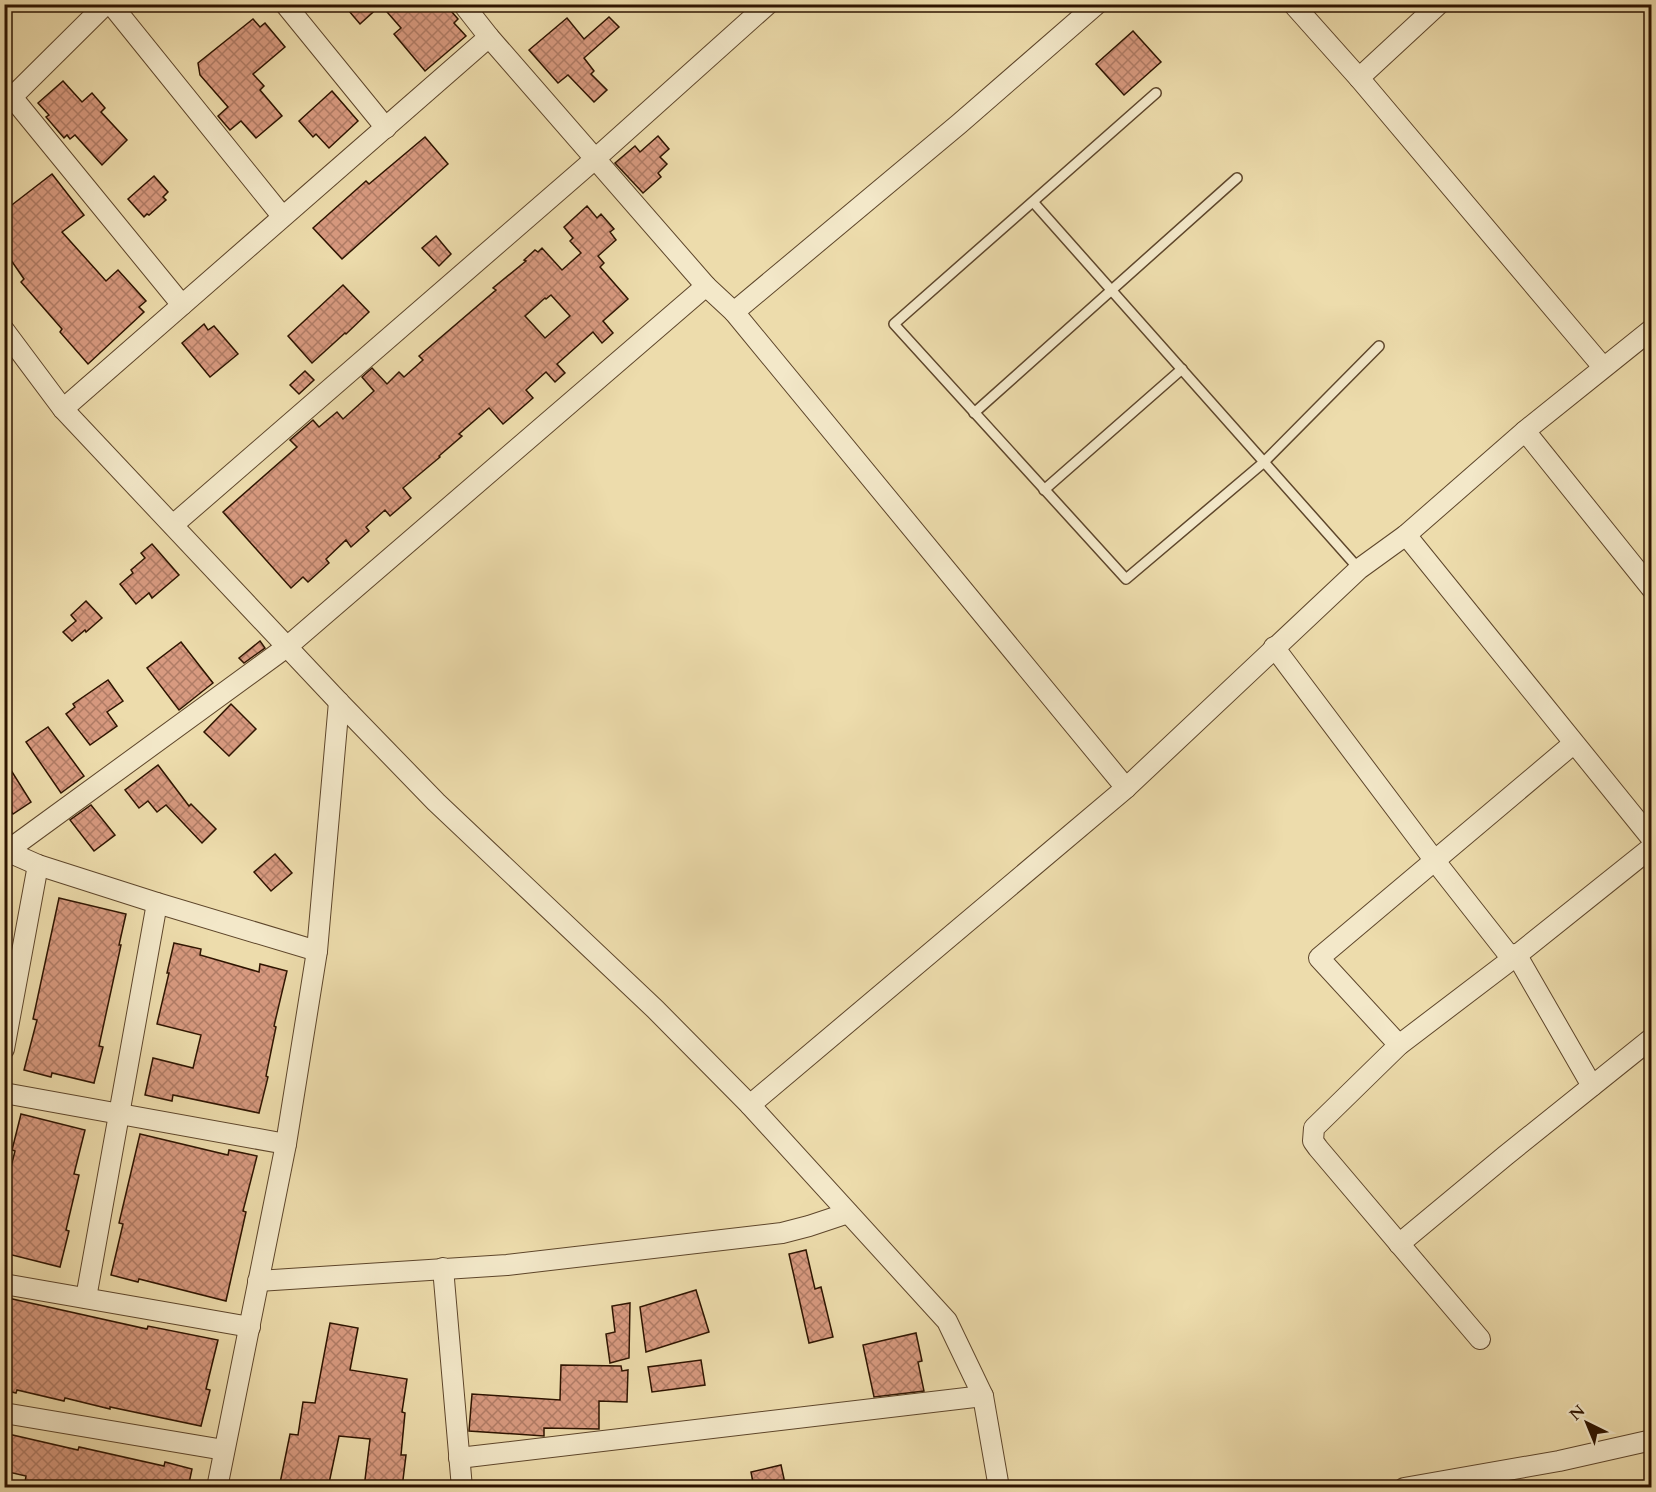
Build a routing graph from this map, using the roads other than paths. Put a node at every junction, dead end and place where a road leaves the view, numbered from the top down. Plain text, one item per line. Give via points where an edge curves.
1 (106, 4) edge
2 (111, 4) edge
3 (285, 4) edge
4 (463, 4) edge
5 (768, 4) edge
6 (1097, 4) edge
7 (1293, 4) edge
8 (1439, 4) edge
9 (489, 37) junction
10 (1359, 78) junction
11 (1156, 93) dead end
12 (8, 101) edge
13 (386, 128) junction
14 (595, 159) junction
15 (1237, 178) dead end
16 (1034, 203) junction
17 (282, 216) junction
18 (706, 286) junction
19 (1111, 289) junction
20 (182, 305) junction
21 (734, 312) junction
22 (1652, 329) edge
23 (4, 330) edge
24 (1379, 346) dead end
25 (1603, 367) junction
26 (1182, 369) junction
27 (63, 409) junction
28 (974, 413) junction
29 (1525, 431) junction
30 (1263, 463) junction
31 (1044, 490) junction
32 (174, 525) junction
33 (1406, 535) junction
34 (1359, 569) junction
35 (1652, 589) edge
36 (288, 646) junction
37 (1274, 647) junction
38 (339, 702) junction
39 (1573, 744) junction
40 (1126, 788) junction
41 (1652, 839) edge
42 (1652, 847) edge
43 (6, 850) edge
44 (1435, 861) junction
45 (38, 865) junction
46 (157, 903) junction
47 (317, 951) junction
48 (1514, 957) junction
49 (1652, 1038) edge
50 (1399, 1045) junction
51 (4, 1049) edge
52 (1592, 1086) junction
53 (4, 1093) edge
54 (750, 1105) junction
55 (119, 1114) junction
56 (286, 1144) junction
57 (848, 1213) junction
58 (1399, 1244) junction
59 (443, 1268) junction
60 (258, 1281) junction
61 (4, 1284) edge
62 (86, 1298) junction
63 (250, 1327) junction
64 (1480, 1339) dead end
65 (982, 1396) junction
66 (4, 1413) edge
67 (1650, 1443) edge
68 (224, 1450) junction
69 (459, 1458) junction
70 (1472, 1481) edge
71 (217, 1488) edge
72 (462, 1488) edge
73 (999, 1488) edge
74 (1404, 1488) edge

1 - 12 street
2 - 17 street
3 - 13 street
4 - 9 street
5 - 14 street
6 - 21 street
7 - 10 street
8 - 10 street
9 - 13 street
9 - 14 street
10 - 25 street
11 - 16 lane
12 - 20 street
13 - 17 street
14 - 18 street
14 - 32 street
15 - 19 lane
16 - 19 lane
16 - 28 lane via 894,324
17 - 20 street
18 - 21 street
18 - 36 street
19 - 26 lane
19 - 28 lane
20 - 27 street
21 - 40 street
22 - 25 street
23 - 27 street
24 - 30 lane
25 - 29 street
26 - 30 lane
26 - 31 lane
27 - 32 street
28 - 31 lane
29 - 33 street
29 - 35 street
30 - 31 lane via 1126,579
30 - 34 lane
32 - 36 street
33 - 34 street
33 - 39 street
34 - 37 street
36 - 38 street
36 - 43 street
37 - 40 street
37 - 44 street
38 - 47 street
38 - 54 street via 436,802 655,1009
39 - 41 street
39 - 44 street
40 - 54 street
42 - 48 street
43 - 45 street
44 - 48 street
44 - 50 street via 1319,958
45 - 46 street
45 - 51 street
46 - 47 street
46 - 55 street
47 - 56 street
48 - 50 street
48 - 52 street
49 - 52 street
50 - 58 street via 1314,1128 1313,1141
52 - 58 street
53 - 55 street
54 - 57 street
55 - 56 street
55 - 62 street
56 - 60 street
57 - 59 street via 782,1233 507,1265
57 - 65 street via 947,1321
58 - 64 street
59 - 60 street
59 - 69 street
60 - 63 street
61 - 62 street
62 - 63 street
63 - 68 street
65 - 69 street
65 - 73 street
66 - 68 street
67 - 70 street
68 - 71 street
69 - 72 street
70 - 74 street

